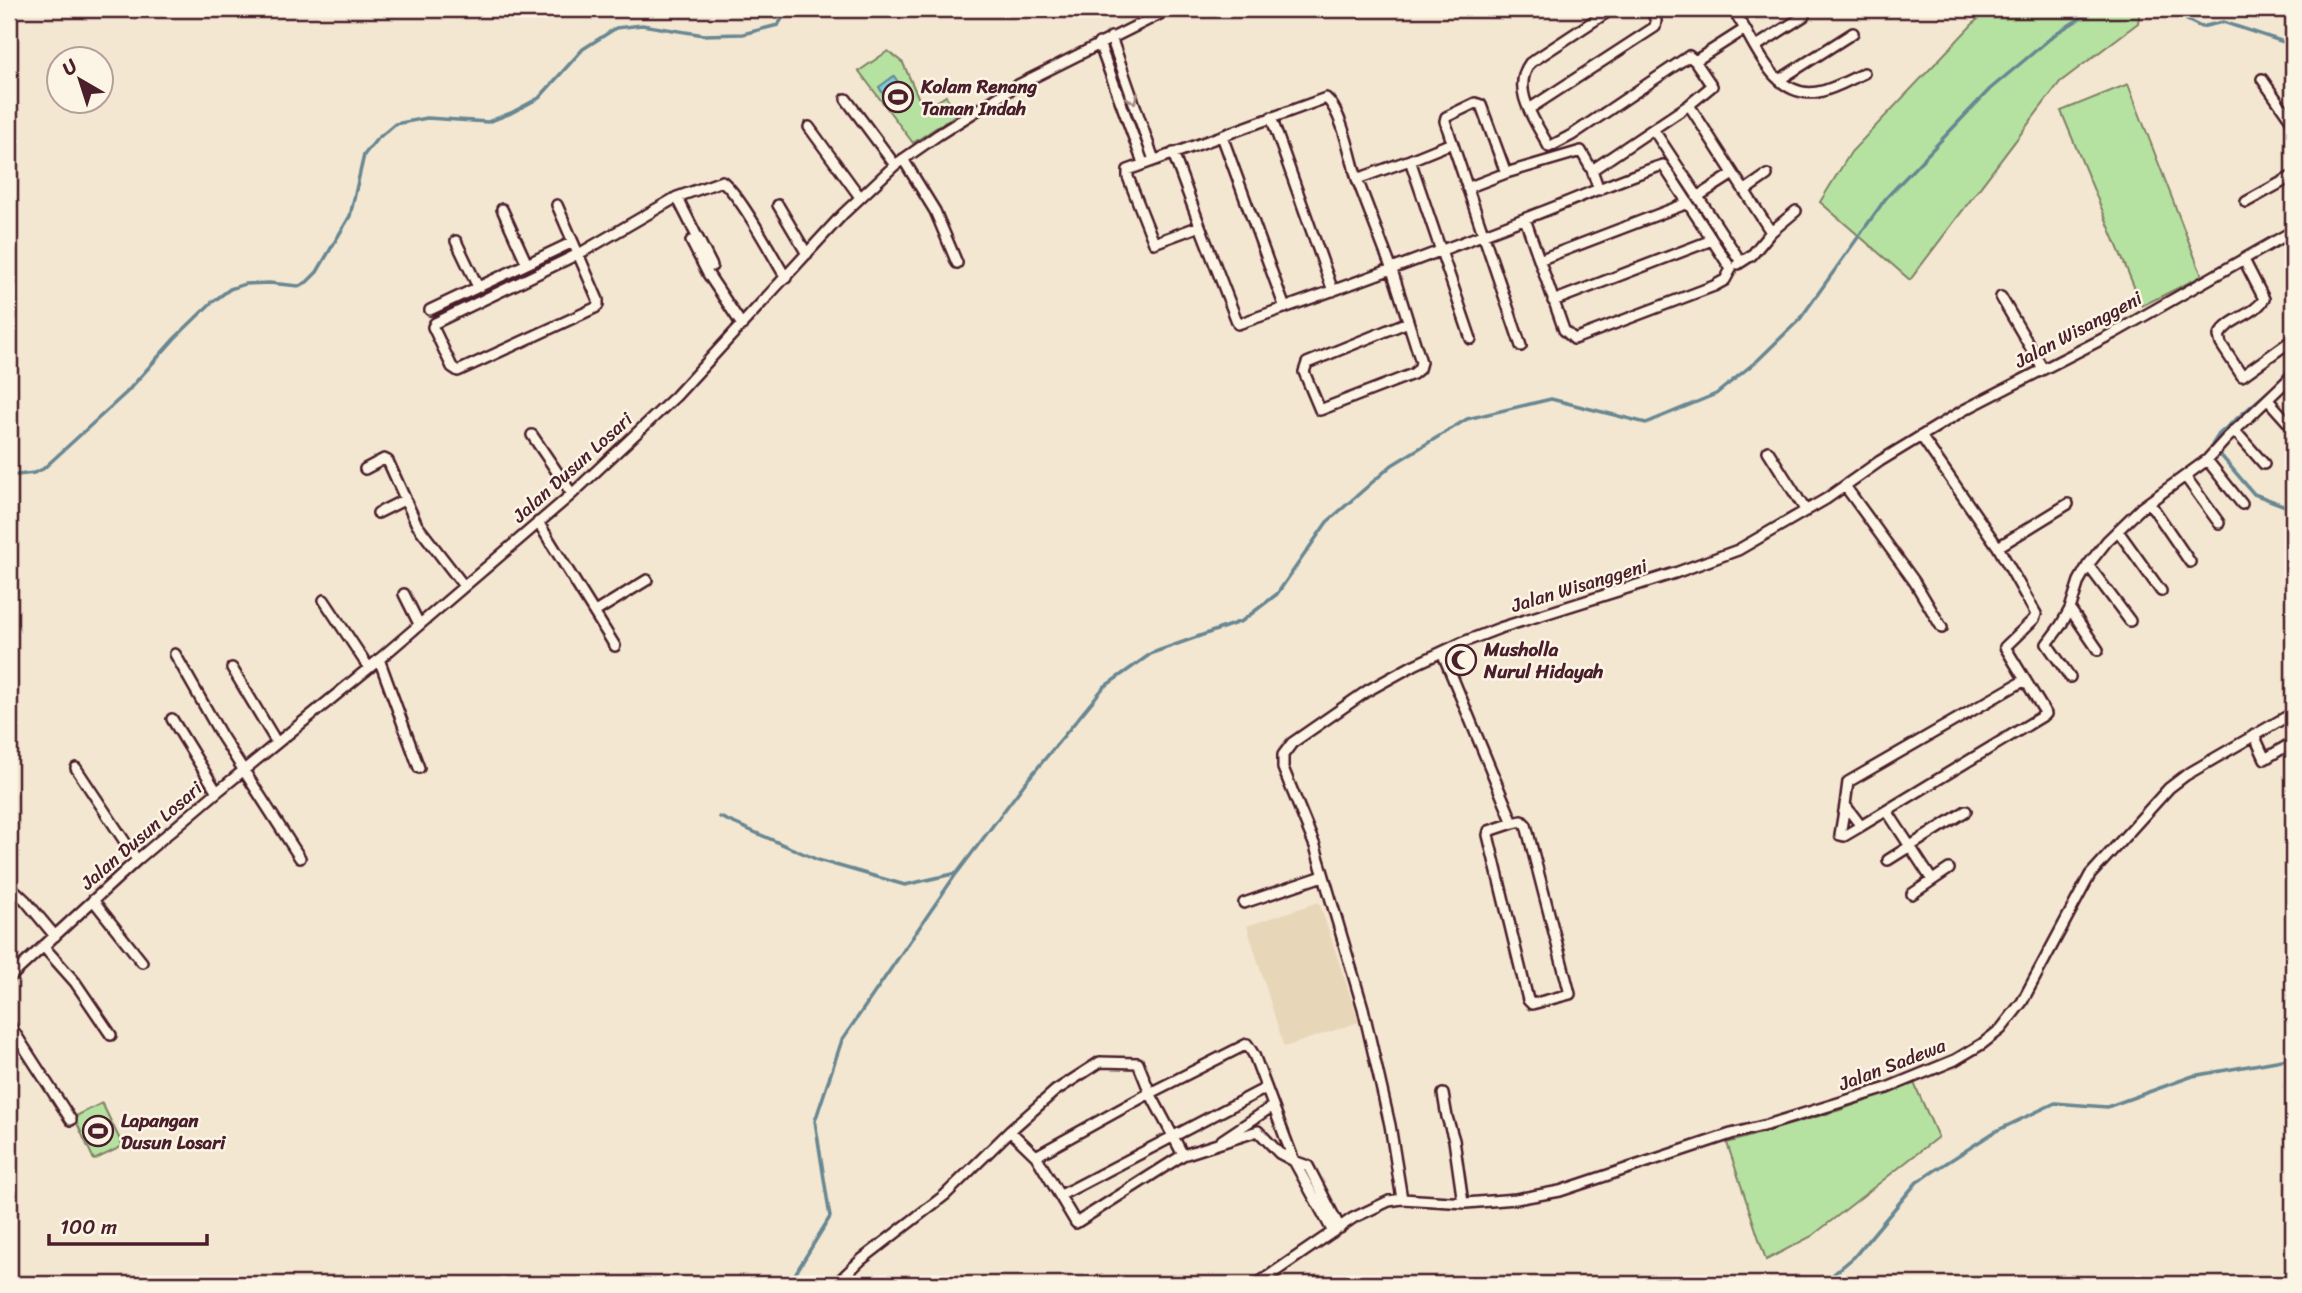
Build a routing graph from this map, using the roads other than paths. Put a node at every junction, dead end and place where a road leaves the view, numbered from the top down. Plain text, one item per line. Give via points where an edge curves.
1 (1170, 9) edge
2 (1612, 9) edge
3 (1651, 9) edge
4 (1736, 10) edge
5 (1804, 16) dead end
6 (1745, 29) junction
7 (1853, 33) dead end
8 (1111, 37) junction
9 (1099, 43) junction
10 (1755, 47) junction
11 (1695, 61) junction
12 (1864, 73) dead end
13 (2262, 79) dead end
14 (1779, 80) junction
15 (846, 99) dead end
16 (1689, 105) junction
17 (1530, 109) junction
18 (1271, 117) junction
19 (2293, 123) edge
20 (809, 127) dead end
21 (1653, 129) junction
22 (1222, 135) junction
23 (1572, 135) junction
24 (1452, 143) junction
25 (1549, 147) junction
26 (1581, 151) junction
27 (1173, 153) junction
28 (1554, 159) junction
29 (1154, 160) junction
30 (1410, 160) junction
31 (899, 162) junction
32 (1143, 163) junction
33 (1592, 170) junction
34 (1506, 173) junction
35 (1733, 174) junction
36 (1767, 175) dead end
37 (2293, 176) edge
38 (1357, 179) junction
39 (1467, 188) junction
40 (1599, 190) junction
41 (1744, 191) junction
42 (677, 197) junction
43 (860, 197) junction
44 (1697, 197) junction
45 (2246, 202) dead end
46 (1688, 203) junction
47 (556, 205) dead end
48 (778, 205) dead end
49 (502, 209) dead end
50 (1796, 211) dead end
51 (1525, 219) junction
52 (1200, 226) junction
53 (2293, 231) edge
54 (1771, 232) junction
55 (1482, 235) junction
56 (1712, 240) junction
57 (456, 241) dead end
58 (691, 241) dead end
59 (573, 242) junction
60 (1440, 251) junction
61 (578, 254) junction
62 (807, 254) junction
63 (1539, 260) junction
64 (2244, 260) junction
65 (1741, 262) junction
66 (957, 263) dead end
67 (527, 264) junction
68 (712, 266) dead end
69 (1731, 269) junction
70 (1392, 270) junction
71 (786, 278) junction
72 (478, 287) junction
73 (1333, 291) junction
74 (2001, 297) dead end
75 (1553, 300) junction
76 (1285, 308) junction
77 (430, 310) dead end
78 (1408, 322) junction
79 (742, 326) junction
80 (1471, 340) dead end
81 (1521, 346) dead end
82 (2292, 348) edge
83 (2043, 369) junction
84 (2293, 375) edge
85 (2268, 400) junction
86 (2293, 428) edge
87 (2234, 430) junction
88 (533, 435) dead end
89 (1921, 436) junction
90 (1768, 451) dead end
91 (2209, 458) junction
92 (2264, 464) dead end
93 (365, 469) dead end
94 (2185, 476) junction
95 (1845, 486) junction
96 (572, 494) junction
97 (404, 500) junction
98 (2149, 502) junction
99 (2068, 503) dead end
100 (2242, 504) dead end
101 (1805, 511) junction
102 (378, 513) dead end
103 (538, 522) junction
104 (2219, 523) dead end
105 (2118, 531) junction
106 (1998, 547) junction
107 (2190, 562) dead end
108 (2088, 565) junction
109 (647, 580) dead end
110 (464, 586) junction
111 (2161, 591) dead end
112 (404, 594) dead end
113 (324, 600) dead end
114 (2070, 609) junction
115 (595, 612) junction
116 (2130, 621) dead end
117 (419, 624) junction
118 (1942, 628) dead end
119 (615, 646) dead end
120 (2098, 650) dead end
121 (1442, 652) junction
122 (175, 654) dead end
123 (379, 659) junction
124 (232, 668) dead end
125 (369, 668) junction
126 (2070, 677) dead end
127 (2025, 680) junction
128 (2293, 713) edge
129 (172, 719) dead end
130 (2254, 735) junction
131 (2293, 742) edge
132 (277, 743) junction
133 (76, 768) dead end
134 (419, 768) dead end
135 (243, 770) junction
136 (216, 792) junction
137 (1845, 806) junction
138 (1887, 811) junction
139 (1966, 811) dead end
140 (1513, 823) junction
141 (1861, 826) junction
142 (1910, 846) junction
143 (300, 858) dead end
144 (137, 860) junction
145 (1888, 860) dead end
146 (1949, 869) dead end
147 (1323, 876) junction
148 (1932, 880) junction
149 (9, 885) edge
150 (1912, 894) dead end
151 (93, 900) junction
152 (1244, 903) dead end
153 (55, 936) junction
154 (44, 946) junction
155 (142, 962) dead end
156 (9, 978) edge
157 (9, 1024) edge
158 (111, 1035) dead end
159 (1266, 1088) junction
160 (1150, 1093) junction
161 (1443, 1094) dead end
162 (1273, 1106) junction
163 (71, 1120) dead end
164 (1243, 1124) junction
165 (1258, 1130) junction
166 (1010, 1131) junction
167 (1174, 1136) junction
168 (1213, 1147) junction
169 (1183, 1155) junction
170 (1036, 1156) junction
171 (1294, 1161) junction
172 (1061, 1195) junction
173 (1402, 1199) junction
174 (1463, 1203) junction
175 (1336, 1230) junction
176 (838, 1284) edge
177 (1257, 1284) edge

1 - 8 street, Jalan Dusun Losari
2 - 17 street via 1530,63 1521,90
3 - 17 street via 1655,27
4 - 6 street
5 - 10 street
6 - 10 street
6 - 11 street
7 - 14 street
8 - 9 street, Jalan Dusun Losari
8 -> 29 street
9 - 31 street, Jalan Dusun Losari via 1016,86
9 - 32 street
10 - 14 street
11 - 16 street via 1712,86
11 - 23 street via 1689,55
12 - 14 street via 1816,93
13 - 19 street
15 - 31 street
16 - 21 street
16 - 35 street
17 - 25 street
18 - 22 street
18 - 38 street via 1326,98 1339,119
18 - 73 street
20 - 43 street
21 - 33 street
21 - 44 street
22 - 27 street
22 - 76 street
23 - 25 street
23 - 26 street
24 - 30 street
24 - 34 street via 1446,117 1480,104
24 - 39 street
25 - 28 street
26 - 28 street
26 - 33 street
27 - 29 street
27 - 52 street
28 - 34 street
29 - 32 street
30 - 38 street
30 - 60 street
31 - 43 street, Jalan Dusun Losari
31 - 66 street via 935,211
32 - 52 street via 1127,173 1154,243
33 - 40 street
34 - 39 street
35 - 41 street
35 - 44 street
36 - 41 street
37 - 45 street
38 - 70 street
39 - 55 street
40 - 46 street via 1663,165
40 - 51 street
41 - 54 street
42 - 61 street
42 - 68 street
42 - 71 street via 722,181
43 - 62 street, Jalan Dusun Losari
44 - 65 street
46 - 56 street
46 - 63 street
47 - 59 street
48 - 62 street
49 - 67 street
50 - 54 street
51 - 55 street
51 - 63 street
52 - 76 street via 1238,324
53 - 64 street, Jalan Wisanggeni
54 - 65 street
55 - 60 street
55 - 81 street
56 - 69 street
56 - 75 street
57 - 72 street
58 - 79 street
59 - 61 street
59 - 67 street
60 - 70 street
60 - 80 street
61 - 61 street via 433,325 454,370 596,309 598,300
62 - 71 street, Jalan Dusun Losari
63 - 75 street
64 - 82 street via 2264,299 2259,307 2222,329 2221,344 2242,376 2288,343
64 - 83 street, Jalan Wisanggeni
65 - 69 street
67 - 72 street
69 - 75 street via 1725,280 1714,286 1574,339 1564,330
70 - 73 street
70 - 78 street
71 - 79 street, Jalan Dusun Losari
72 - 77 street
73 - 76 street
74 - 83 street
78 - 78 street via 1305,365 1320,410 1416,372 1421,362
79 - 96 street, Jalan Dusun Losari
83 - 89 street, Jalan Wisanggeni
84 - 85 street
85 - 86 street
85 - 87 street
87 - 91 street
87 - 92 street
88 - 96 street
89 - 95 street, Jalan Wisanggeni
89 - 106 street
90 - 101 street
91 - 94 street
91 - 100 street
93 - 97 street via 386,460
94 - 98 street
94 - 104 street
95 - 101 street, Jalan Wisanggeni
95 - 118 street
96 - 103 street, Jalan Dusun Losari
97 - 102 street
97 - 110 street via 417,525
98 - 105 street
98 - 107 street
99 - 106 street
101 - 121 street, Jalan Wisanggeni via 1738,550 1500,628
103 - 110 street, Jalan Dusun Losari
103 - 115 street
105 - 108 street
105 - 111 street
106 - 127 street via 2035,614 2005,647
108 - 114 street
108 - 116 street
109 - 115 street
110 - 117 street, Jalan Dusun Losari
112 - 117 street
113 - 125 street
114 - 120 street
114 - 126 street via 2047,644
115 - 119 street
117 - 123 street, Jalan Dusun Losari
121 - 140 street
121 - 147 street, Jalan Wisanggeni via 1367,691 1286,749 1283,768 1307,822
122 - 135 street
123 - 125 street, Jalan Dusun Losari
123 - 134 street
124 - 132 street
125 - 132 street, Jalan Dusun Losari
127 - 137 street via 1848,782
127 - 138 street via 2046,714 2042,718
128 - 130 street, Jalan Sadewa
129 - 136 street
130 - 131 street via 2265,759
130 - 174 street, Jalan Sadewa via 2168,788 2108,853 2075,900 2022,1002 1982,1044 1887,1088 1560,1191
132 - 135 street, Jalan Dusun Losari
133 - 144 street
135 - 136 street, Jalan Dusun Losari
135 - 143 street
136 - 144 street, Jalan Dusun Losari
137 - 141 street
137 - 141 street via 1840,835
138 - 141 street
138 - 142 street
139 - 142 street
140 - 140 street via 1488,835 1532,1004 1570,994 1526,825
142 - 145 street
142 - 148 street
144 - 151 street, Jalan Dusun Losari
146 - 148 street
147 - 152 street
147 - 173 street, Jalan Wisanggeni via 1363,1008
148 - 150 street
149 - 153 street
151 - 153 street, Jalan Dusun Losari
151 - 155 street
153 - 154 street, Jalan Dusun Losari
154 - 156 street, Jalan Dusun Losari
154 - 158 street
157 - 163 street
159 - 160 street via 1247,1044
159 - 162 street
159 - 167 street
160 - 166 street via 1138,1063 1101,1062 1055,1091
160 - 167 street
160 - 170 street
161 - 174 street
162 - 164 street
162 - 171 street
164 - 165 street
164 - 168 street
165 - 168 street
165 - 171 street via 1279,1153
166 - 170 street
166 - 176 street via 945,1195 861,1260
167 - 169 street
167 - 172 street
168 - 169 street
169 - 172 street via 1076,1223
170 - 172 street
171 - 175 street via 1308,1166
173 - 174 street, Jalan Sadewa
173 - 175 street
175 - 177 street

